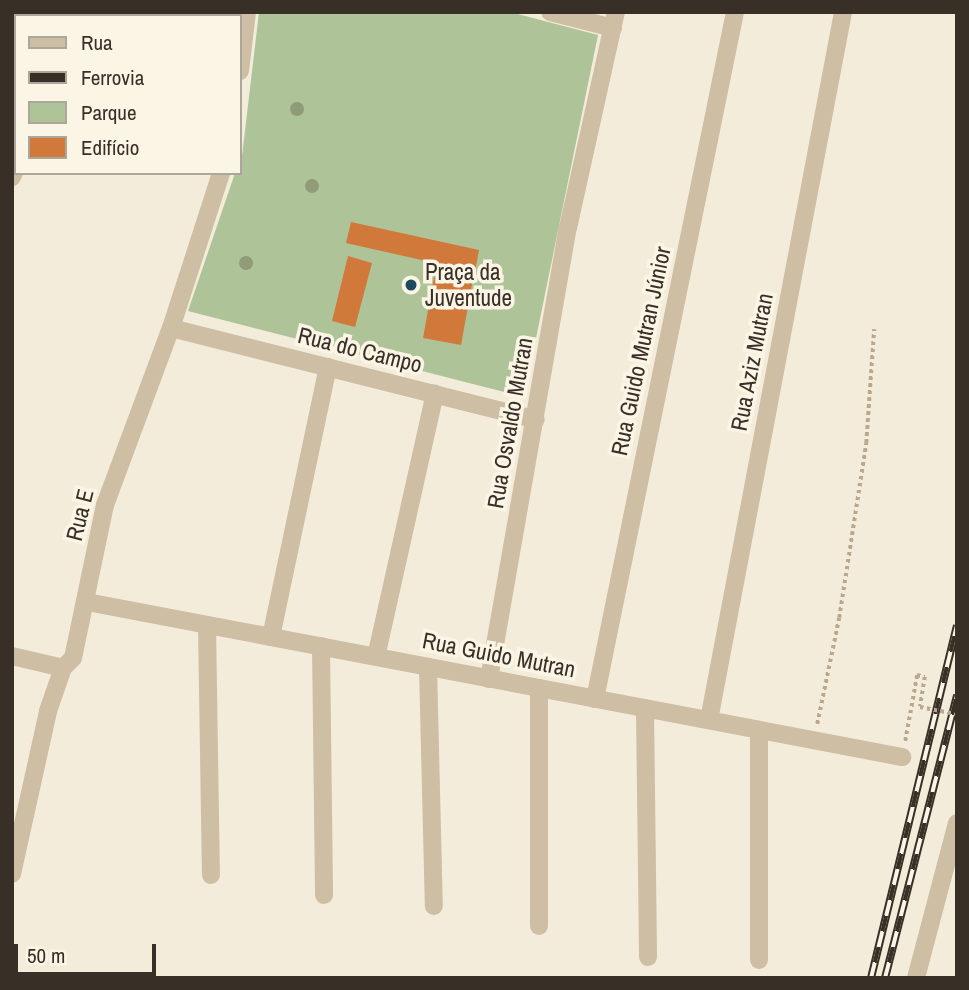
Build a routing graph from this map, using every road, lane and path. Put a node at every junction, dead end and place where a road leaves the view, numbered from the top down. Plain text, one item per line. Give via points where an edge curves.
1 (247, 12) edge
2 (550, 12) edge
3 (735, 12) edge
4 (844, 12) edge
5 (615, 20) edge
6 (242, 54) edge
7 (221, 175) edge
8 (172, 328) junction
9 (874, 329) dead end
10 (328, 367) junction
11 (435, 394) junction
12 (536, 420) junction
13 (87, 602) junction
14 (207, 625) junction
15 (271, 637) junction
16 (321, 646) junction
17 (12, 656) edge
18 (376, 657) junction
19 (428, 667) junction
20 (64, 668) junction
21 (489, 679) junction
22 (538, 688) junction
23 (595, 699) junction
24 (645, 708) junction
25 (957, 714) edge
26 (709, 720) junction
27 (759, 730) junction
28 (814, 740) junction
29 (902, 757) joint
30 (957, 823) edge
31 (12, 874) edge
32 (211, 875) dead end
33 (324, 895) dead end
34 (434, 906) dead end
35 (539, 926) dead end
36 (648, 957) dead end
37 (759, 960) dead end
38 (915, 978) edge

1 - 6 street
2 - 5 street
3 - 23 street, Rua Guido Mutran Júnior
4 - 26 street, Rua Aziz Mutran
5 - 12 street, Rua Osvaldo Mutran via 568,228
7 - 8 street, Rua E
8 - 10 street, Rua do Campo
8 - 13 street, Rua E via 105,505
9 - 28 path via 864,456
10 - 11 street, Rua do Campo
10 - 15 street
11 - 12 street, Rua do Campo
11 - 18 street
12 - 21 street, Rua Osvaldo Mutran
13 - 14 street, Rua Guido Mutran
13 - 20 street, Rua E via 73,658
14 - 15 street, Rua Guido Mutran
14 - 32 street
15 - 16 street, Rua Guido Mutran
16 - 18 street, Rua Guido Mutran
16 - 33 street
17 - 20 street
18 - 19 street, Rua Guido Mutran
19 - 21 street, Rua Guido Mutran
19 - 34 street
20 - 31 street, Rua E via 45,723
21 - 22 street, Rua Guido Mutran
22 - 23 street, Rua Guido Mutran
22 - 35 street
23 - 24 street, Rua Guido Mutran
24 - 26 street, Rua Guido Mutran
24 - 36 street
25 - 29 path, bridge via 920,707 925,677 917,675
26 - 27 street, Rua Guido Mutran
27 - 28 street, Rua Guido Mutran
27 - 37 street
28 - 29 street, Rua Guido Mutran
30 - 38 street

